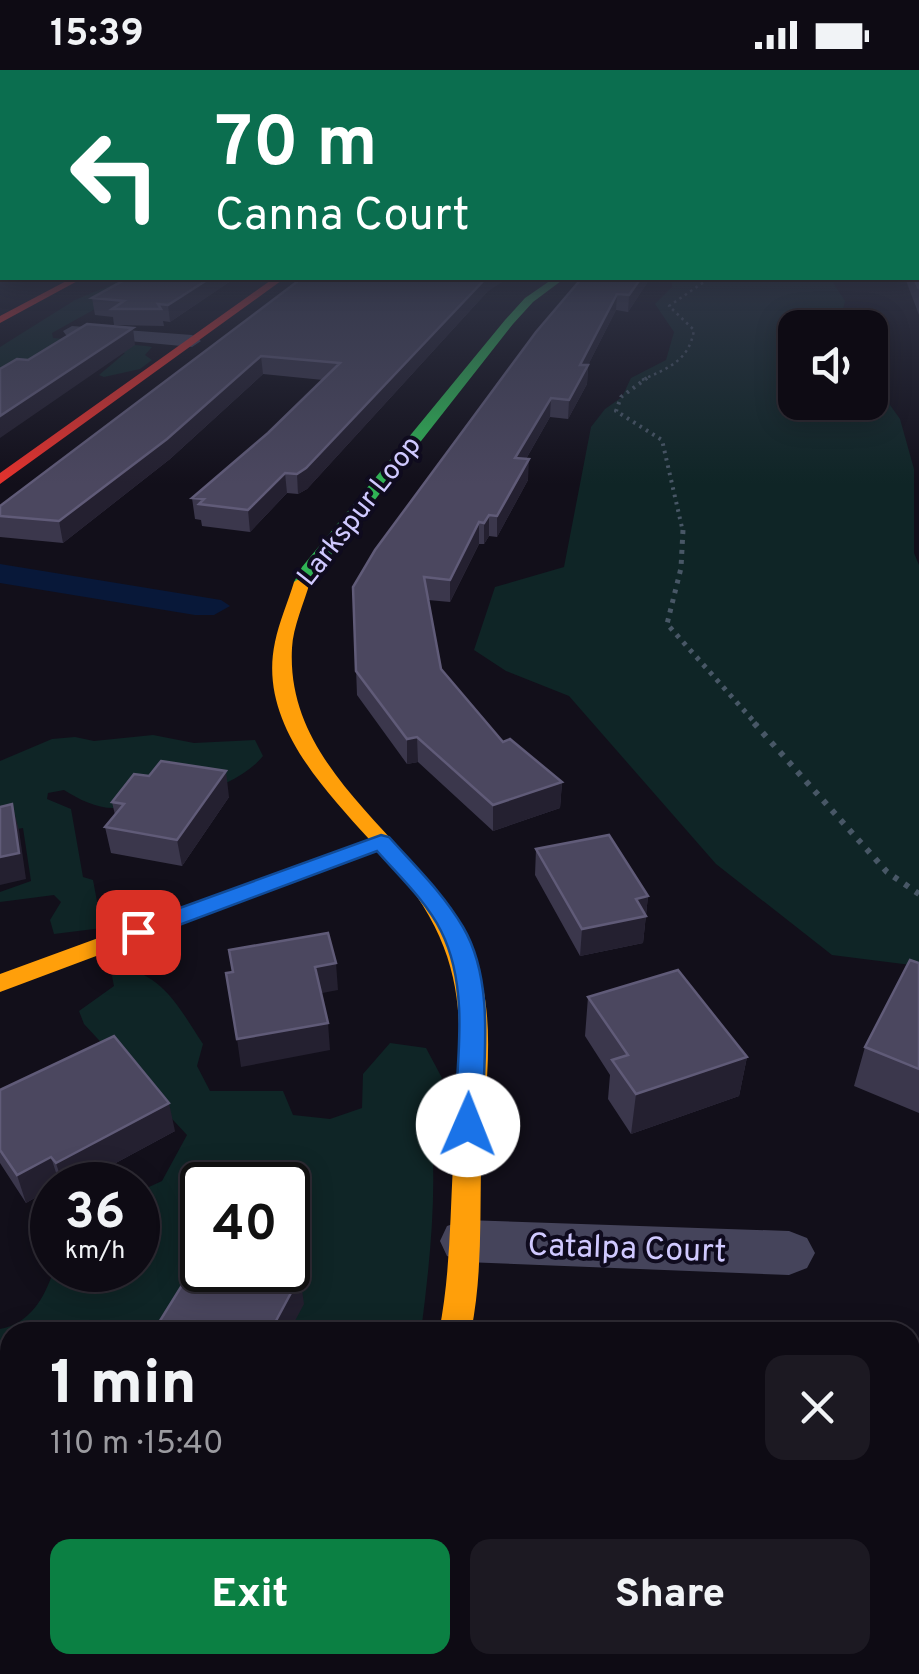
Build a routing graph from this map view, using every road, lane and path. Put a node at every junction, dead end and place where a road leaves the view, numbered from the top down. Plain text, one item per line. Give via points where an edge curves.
1 (106, 334) edge
2 (202, 334) edge
3 (498, 334) edge
4 (693, 334) edge
5 (192, 341) junction
6 (0, 480) edge
7 (381, 842) junction
8 (919, 894) edge
9 (0, 983) edge
10 (465, 1242) junction
11 (789, 1253) dead end
12 (455, 1322) edge

1 - 5 street
2 - 5 street
3 - 7 street, Larkspur Loop via 308,570 288,610 279,686 289,720 310,759
4 - 8 path via 690,351 668,370 631,384 616,411 663,442 682,510 685,553 667,624 888,872
5 - 6 street
7 - 9 street
7 - 10 street, Larkspur Loop via 453,930 465,967 472,1009
10 - 11 street, Catalpa Court
10 - 12 street, Larkspur Loop

